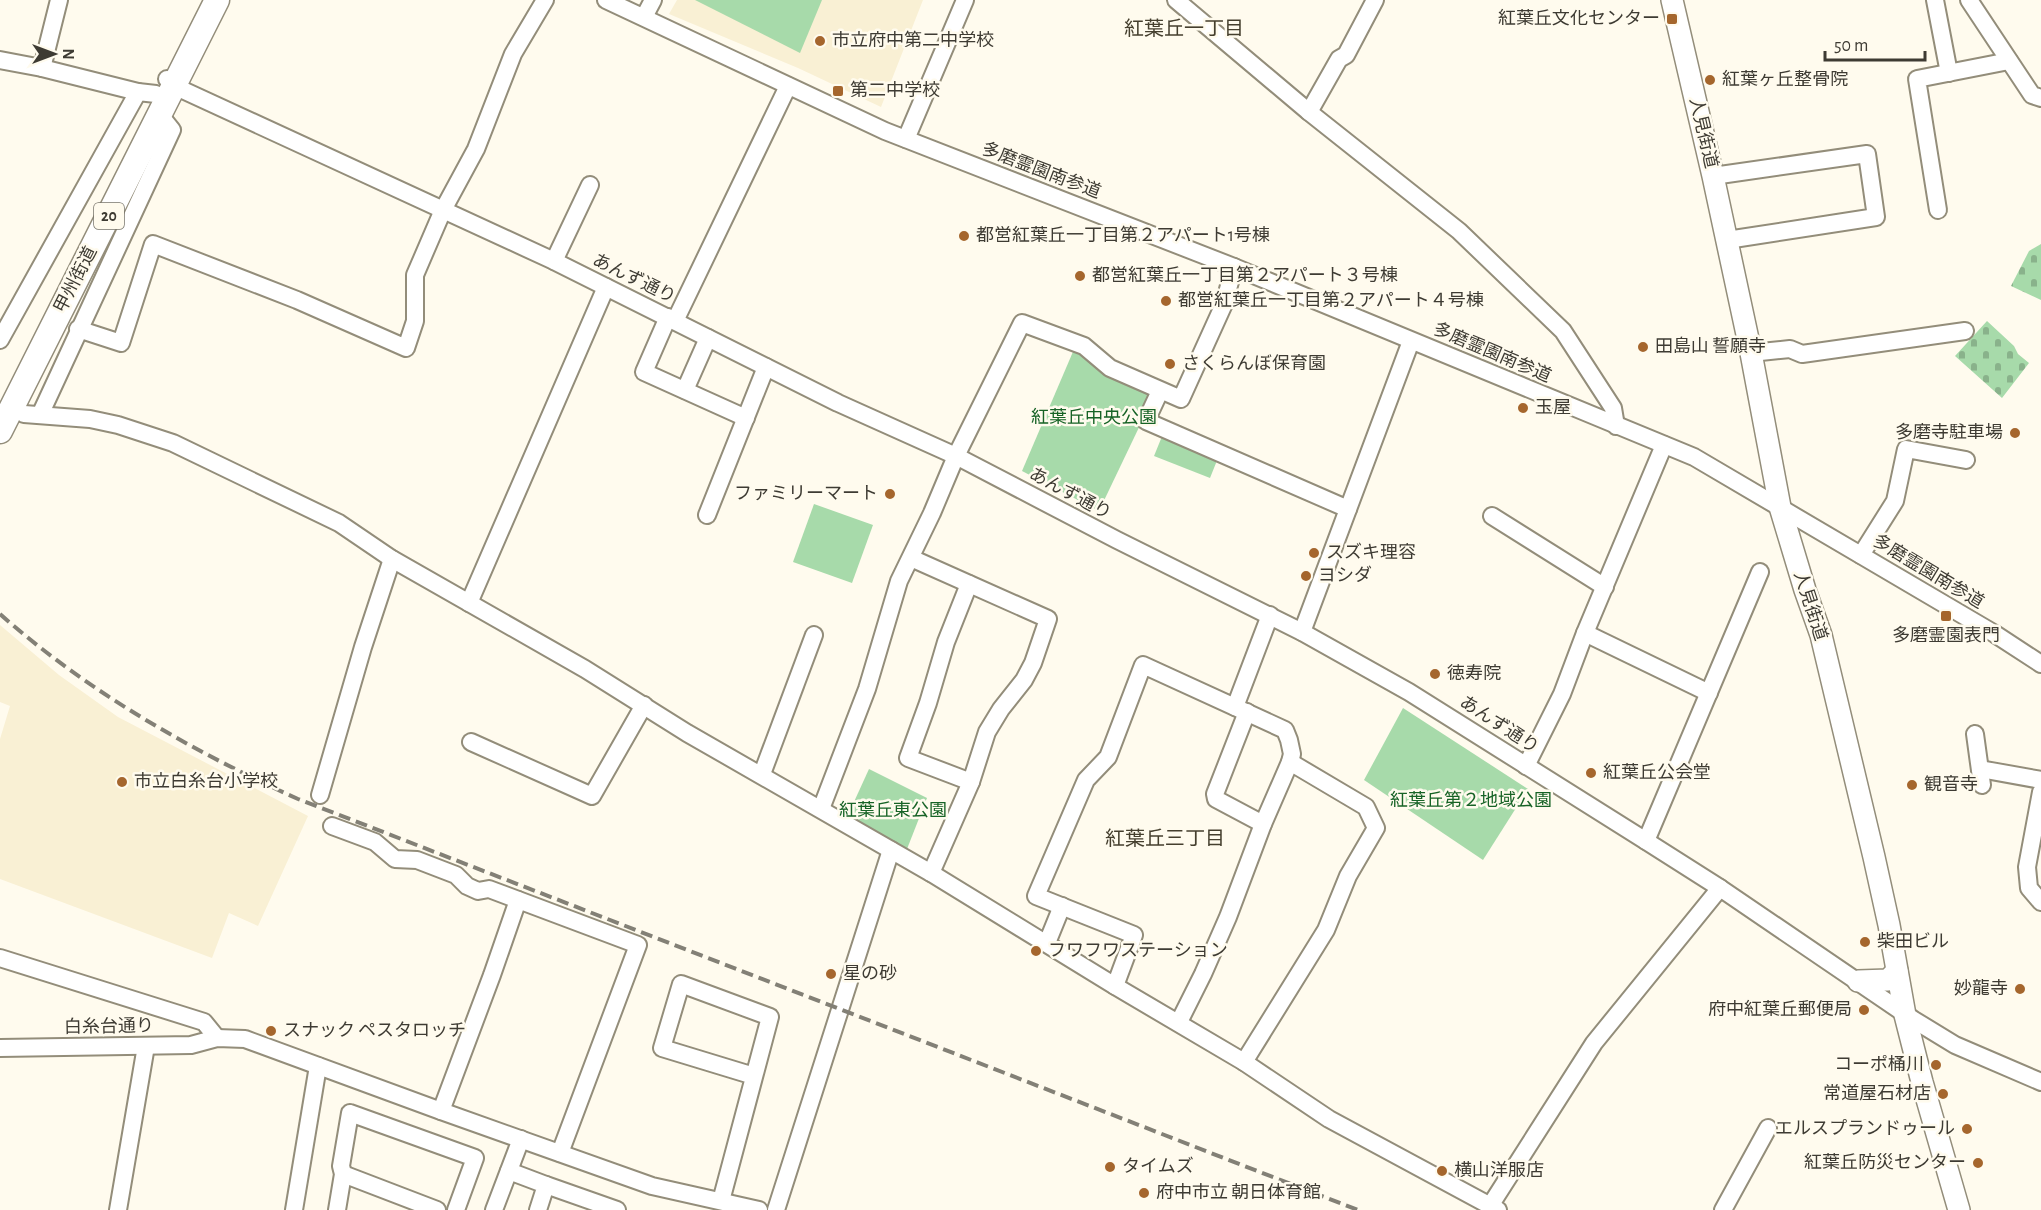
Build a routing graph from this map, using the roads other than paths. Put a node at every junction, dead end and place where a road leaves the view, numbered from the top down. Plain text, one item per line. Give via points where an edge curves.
1 (59, 0) edge
2 (203, 0) edge
3 (217, 0) edge
4 (545, 0) edge
5 (606, 0) edge
6 (653, 0) edge
7 (965, 0) edge
8 (1176, 0) edge
9 (1375, 0) edge
10 (1672, 0) edge
11 (1935, 0) edge
12 (1969, 0) edge
13 (644, 18) junction
14 (0, 60) edge
15 (2009, 62) junction
16 (42, 68) junction
17 (1949, 73) junction
18 (788, 86) junction
19 (159, 92) junction
20 (2041, 98) edge
21 (1309, 112) junction
22 (906, 140) junction
23 (1713, 176) junction
24 (590, 185) dead end
25 (443, 210) junction
26 (1938, 210) dead end
27 (1727, 240) junction
28 (554, 261) junction
29 (1234, 267) junction
30 (606, 287) junction
31 (672, 319) junction
32 (78, 329) junction
33 (1965, 330) dead end
34 (708, 338) junction
35 (0, 340) edge
36 (1411, 341) junction
37 (1751, 354) junction
38 (766, 367) junction
39 (685, 390) junction
40 (1160, 391) junction
41 (0, 407) edge
42 (746, 418) junction
43 (1616, 426) junction
44 (0, 432) edge
45 (1664, 445) junction
46 (956, 456) junction
47 (1966, 460) dead end
48 (1779, 507) junction
49 (1348, 509) junction
50 (707, 514) dead end
51 (1492, 516) dead end
52 (1861, 555) junction
53 (911, 558) junction
54 (392, 559) junction
55 (1760, 572) dead end
56 (969, 584) junction
57 (1605, 587) junction
58 (470, 603) junction
59 (1269, 615) junction
60 (1302, 632) junction
61 (1585, 633) junction
62 (814, 635) dead end
63 (2041, 664) edge
64 (1709, 693) junction
65 (644, 705) junction
66 (1241, 709) junction
67 (1975, 734) dead end
68 (471, 742) dead end
69 (1290, 762) junction
70 (1526, 766) junction
71 (762, 774) junction
72 (2041, 780) edge
73 (971, 782) junction
74 (2041, 792) edge
75 (320, 795) dead end
76 (821, 809) junction
77 (1263, 824) junction
78 (332, 826) dead end
79 (1646, 841) junction
80 (891, 850) junction
81 (931, 873) junction
82 (1720, 888) junction
83 (518, 900) junction
84 (2041, 902) edge
85 (1062, 906) junction
86 (1047, 944) junction
87 (0, 958) edge
88 (1897, 971) junction
89 (1858, 981) junction
90 (1115, 986) junction
91 (1905, 1015) junction
92 (1179, 1022) junction
93 (217, 1038) junction
94 (146, 1046) junction
95 (0, 1048) edge
96 (1244, 1062) junction
97 (318, 1066) junction
98 (754, 1076) junction
99 (2041, 1083) edge
100 (441, 1111) junction
101 (1768, 1128) dead end
102 (521, 1139) junction
103 (560, 1153) junction
104 (509, 1171) junction
105 (343, 1174) junction
106 (546, 1185) junction
107 (721, 1201) junction
108 (428, 1208) edge
109 (1494, 1208) edge
110 (118, 1210) edge
111 (294, 1210) edge
112 (337, 1210) edge
113 (456, 1210) edge
114 (494, 1210) edge
115 (538, 1210) edge
116 (617, 1210) edge
117 (754, 1210) edge
118 (776, 1210) edge
119 (1723, 1210) edge
120 (1959, 1210) edge

1 - 16 street
2 - 19 highway, 甲州街道 / 20
3 - 19 highway, 甲州街道 / 20
4 - 25 street via 513,54 476,149
5 - 13 street, 多磨霊園南参道
6 - 13 street
7 - 22 street
8 - 21 street
9 - 21 street
10 - 23 main road, 人見街道
11 - 17 street
12 - 15 street
13 - 18 street, 多磨霊園南参道
14 - 16 street, あんず通り
15 - 17 street
15 - 20 street via 2032,96
16 - 19 street, あんず通り
17 - 26 street via 1917,79
18 - 22 street, 多磨霊園南参道
18 - 31 street
19 - 25 street, あんず通り
19 - 32 street via 172,130
19 - 35 street
19 - 41 highway, 甲州街道 / 20
19 - 44 highway, 甲州街道 / 20
21 - 43 street via 1459,231 1563,331 1612,408
22 - 29 street, 多磨霊園南参道
23 - 27 main road, 人見街道
23 - 27 street via 1867,154 1876,217
24 - 28 street
25 - 28 street, あんず通り
25 - 32 street via 415,275 415,321 406,348 153,244 121,343
27 - 37 main road, 人見街道
28 - 30 street, あんず通り
29 - 36 street, 多磨霊園南参道
29 - 40 street via 1224,304 1182,399
30 - 31 street, あんず通り
30 - 58 street
31 - 34 street, あんず通り
31 - 39 street via 644,372
32 - 54 street via 32,415 90,419 173,443 339,523
33 - 37 street via 1802,354 1790,349
34 - 38 street, あんず通り
34 - 39 street
36 - 43 street, 多磨霊園南参道
36 - 49 street
37 - 48 main road, 人見街道
38 - 42 street
38 - 46 street, あんず通り
39 - 42 street
40 - 46 street via 1110,368 1084,346 1022,323
40 - 49 street via 1146,421
42 - 50 street
43 - 45 street, 多磨霊園南参道
45 - 48 street, 多磨霊園南参道 via 1694,457
45 - 57 street
46 - 53 street
46 - 59 street, あんず通り
47 - 52 street via 1906,449 1895,501
48 - 52 street, 多磨霊園南参道
48 - 88 main road, 人見街道 via 1821,635
49 - 60 street
51 - 57 street
52 - 63 street, 多磨霊園南参道
53 - 56 street
53 - 76 street via 899,581 867,689
54 - 58 street
54 - 75 street
55 - 64 street
56 - 73 street via 908,758
56 - 73 street via 1048,619 1024,680 987,732
57 - 61 street
58 - 65 street
59 - 60 street, あんず通り
59 - 66 street
60 - 70 street, あんず通り via 1409,692
61 - 64 street
61 - 70 street via 1562,694
62 - 71 street
64 - 79 street
65 - 68 street via 592,796
65 - 71 street
66 - 69 street via 1285,730 1292,754
66 - 77 street via 1215,794 1216,799
66 - 85 street via 1143,665 1108,757 1086,780 1036,896
67 - 72 street via 1981,777
69 - 77 street
69 - 96 street via 1366,807 1376,828 1348,876 1326,930
70 - 79 street, あんず通り
71 - 76 street
73 - 81 street
74 - 84 street via 2027,880 2028,888
76 - 80 street
77 - 92 street via 1228,917
78 - 83 street via 375,842 395,859 417,860 456,875 478,891 489,889
79 - 82 street, あんず通り
80 - 81 street
80 - 118 street
81 - 86 street
82 - 89 street, あんず通り
82 - 109 street via 1594,1043
83 - 100 street
83 - 103 street via 638,945
85 - 86 street
85 - 90 street via 1134,935
86 - 90 street
87 - 93 street via 204,1022
88 - 89 main road via 1888,980
88 - 91 main road, 人見街道
89 - 91 street, あんず通り
90 - 92 street
91 - 99 street, あんず通り via 1955,1045
91 - 120 main road, 人見街道
92 - 96 street
93 - 94 street, 白糸台通り via 191,1045
93 - 97 street, 白糸台通り via 245,1039
94 - 95 street, 白糸台通り
94 - 110 street
96 - 109 street via 1329,1119
97 - 100 street, 白糸台通り
97 - 111 street
98 - 98 street via 770,1017 681,984 662,1048
98 - 107 street
100 - 102 street, 白糸台通り
101 - 119 street
102 - 103 street, 白糸台通り
102 - 104 street
103 - 107 street, 白糸台通り via 652,1186
104 - 106 street
104 - 114 street
105 - 108 street
105 - 112 street
105 - 113 street via 350,1113 475,1158
106 - 115 street
106 - 116 street
107 - 117 street, 白糸台通り

